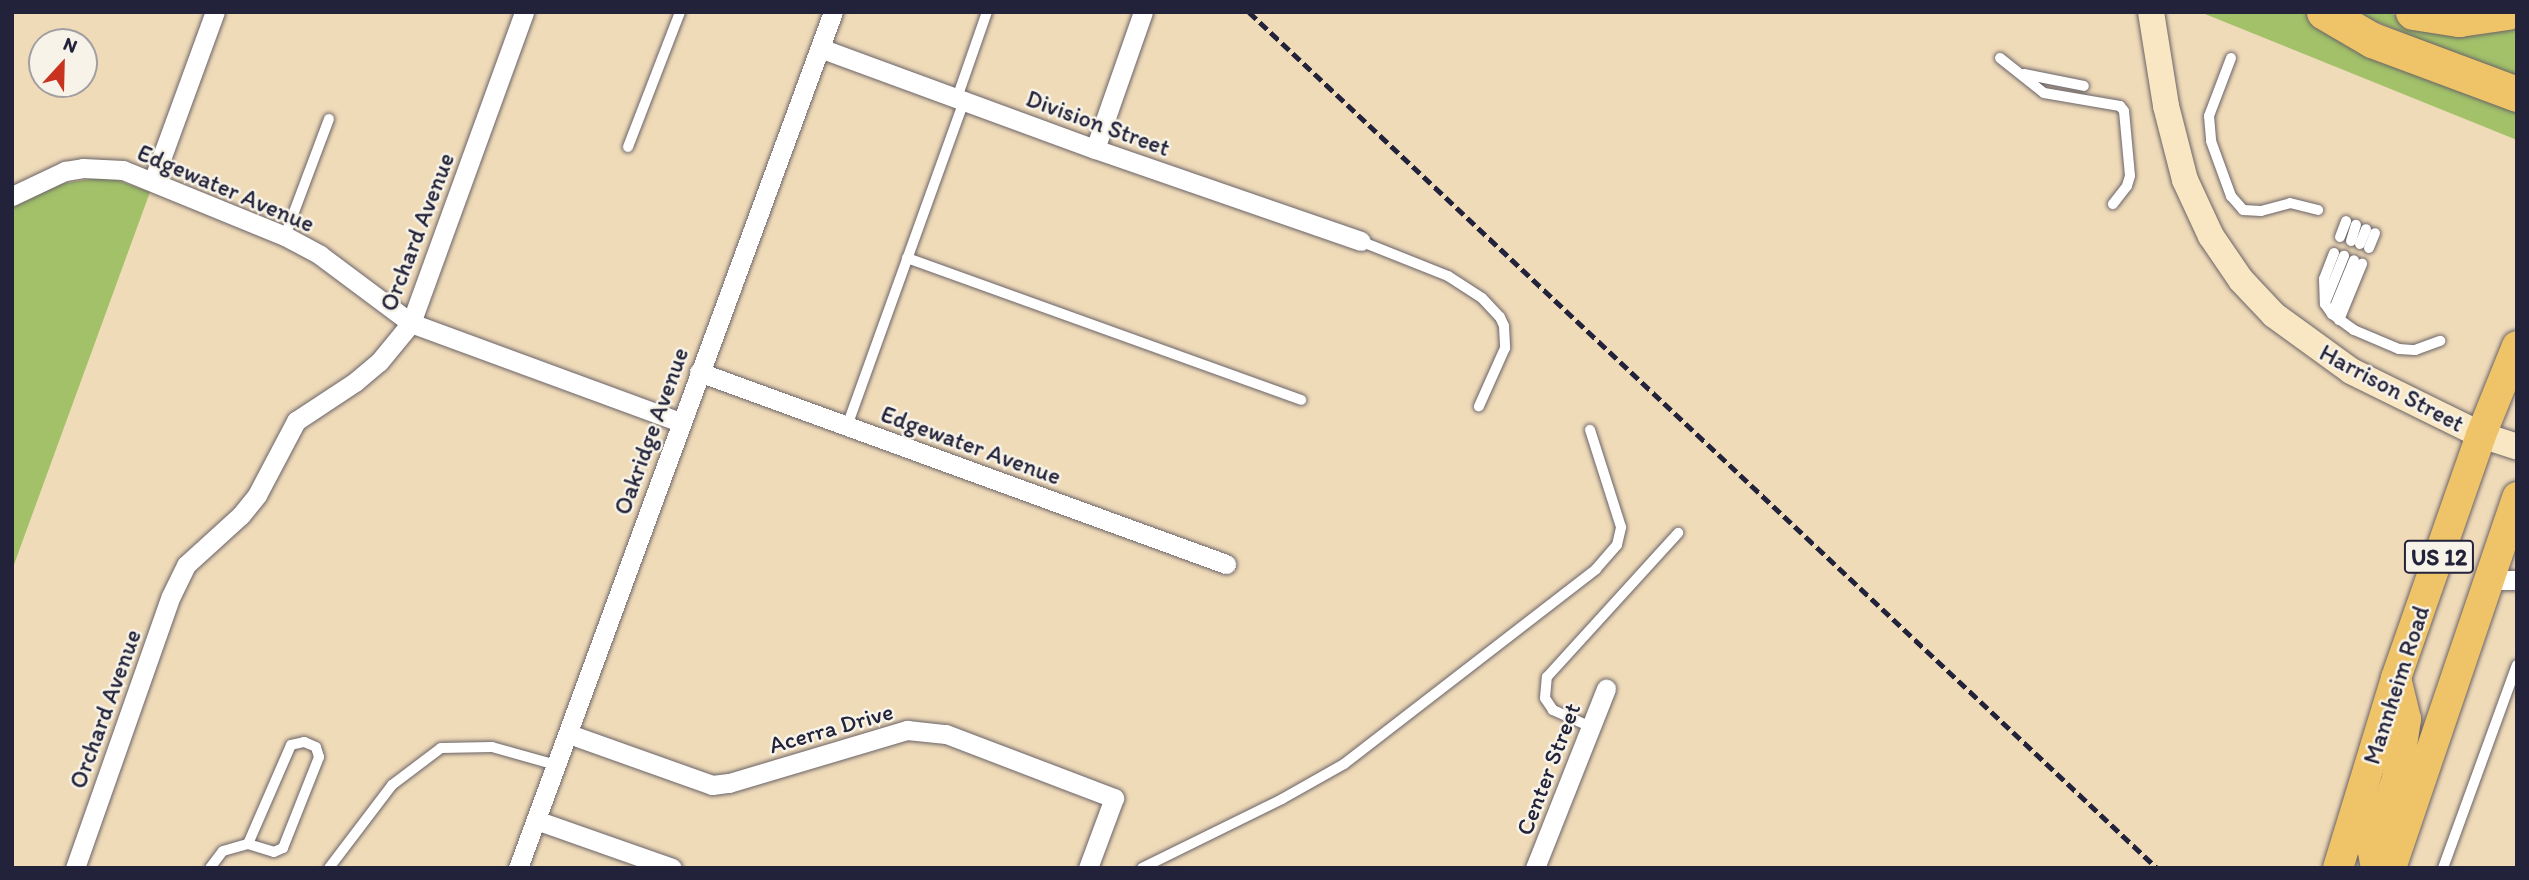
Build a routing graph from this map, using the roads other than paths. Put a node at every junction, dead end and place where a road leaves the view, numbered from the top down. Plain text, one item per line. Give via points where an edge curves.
1 (215, 12) edge
2 (524, 12) edge
3 (680, 12) edge
4 (833, 12) edge
5 (987, 12) edge
6 (1143, 12) edge
7 (2151, 12) edge
8 (2324, 12) edge
9 (2413, 12) edge
10 (2507, 12) edge
11 (820, 48) junction
12 (2000, 58) dead end
13 (2231, 58) dead end
14 (2020, 74) junction
15 (2084, 86) dead end
16 (2517, 94) edge
17 (960, 99) junction
18 (329, 119) dead end
19 (628, 147) dead end
20 (1095, 149) junction
21 (153, 181) junction
22 (12, 196) edge
23 (2113, 204) dead end
24 (2318, 210) dead end
25 (2346, 221) dead end
26 (2366, 229) joint
27 (285, 236) junction
28 (2340, 237) dead end
29 (1360, 241) joint
30 (907, 258) junction
31 (2336, 317) junction
32 (411, 323) junction
33 (2440, 341) dead end
34 (2517, 346) edge
35 (699, 372) junction
36 (1301, 400) dead end
37 (1479, 406) dead end
38 (680, 422) junction
39 (847, 426) junction
40 (1590, 430) dead end
41 (2481, 435) junction
42 (2517, 447) edge
43 (2517, 497) edge
44 (1678, 533) dead end
45 (1226, 564) dead end
46 (2503, 580) edge
47 (2517, 665) edge
48 (2396, 678) junction
49 (1605, 689) dead end
50 (1591, 727) junction
51 (569, 734) junction
52 (556, 765) junction
53 (537, 820) junction
54 (248, 844) junction
55 (75, 868) edge
56 (210, 868) edge
57 (329, 868) edge
58 (518, 868) edge
59 (672, 868) edge
60 (1088, 868) edge
61 (1142, 868) edge
62 (1535, 868) edge
63 (2338, 868) edge
64 (2376, 868) edge
65 (2390, 868) edge
66 (2443, 868) edge

1 - 21 street
2 - 32 street, Orchard Avenue
3 - 19 lane
4 - 11 street, Oakridge Avenue
5 - 17 lane
6 - 20 street
7 - 41 main road, Harrison Street via 2166,106 2185,180 2215,244 2241,280 2274,315 2351,371
8 - 16 highway via 2372,40
9 - 10 highway via 2459,19
11 - 17 street, Division Street
11 - 35 street, Oakridge Avenue
12 - 14 lane
13 - 24 lane via 2209,116 2211,141 2231,197 2244,210 2261,211 2290,203
14 - 15 lane
14 - 23 lane via 2043,93 2120,106 2124,111 2130,176
17 - 20 street, Division Street
17 - 30 lane
18 - 27 lane
20 - 29 street, Division Street
21 - 22 street, Edgewater Avenue via 123,170 83,167
21 - 27 street, Edgewater Avenue
25 - 28 lane
26 - 26 lane via 2360,244
27 - 32 street, Edgewater Avenue via 320,255
29 - 37 lane via 1448,275 1500,317 1505,348
30 - 36 lane
30 - 39 lane
31 - 31 lane via 2325,304 2348,258
31 - 33 lane via 2399,349 2415,350
32 - 38 street, Edgewater Avenue
32 - 55 street, Orchard Avenue via 379,362 296,421 257,495 186,565
34 - 41 main road, Mannheim Road / US 12
35 - 38 street, Oakridge Avenue
35 - 39 street, Edgewater Avenue
38 - 51 street, Oakridge Avenue
39 - 45 street, Edgewater Avenue
40 - 61 lane via 1621,527 1618,545 1597,569 1344,764
41 - 42 main road, Harrison Street
41 - 48 main road, Mannheim Road / US 12
43 - 46 main road, US 12
44 - 50 lane via 1548,677 1545,698 1553,710
46 - 65 main road, US 12
47 - 66 lane
48 - 63 main road, Mannheim Road / US 12
48 - 64 main road via 2406,719 2397,779 2372,848
49 - 50 street, Center Street
50 - 62 street, Center Street
51 - 52 street, Oakridge Avenue
51 - 60 street, Acerra Drive via 712,785 907,730 946,734 1114,798
52 - 53 street, Oakridge Avenue
52 - 57 lane via 492,747 441,748 392,785
53 - 58 street, Oakridge Avenue
53 - 59 street
54 - 54 lane via 291,745 304,742 316,747 319,757 283,848 274,852
54 - 56 lane via 223,851

